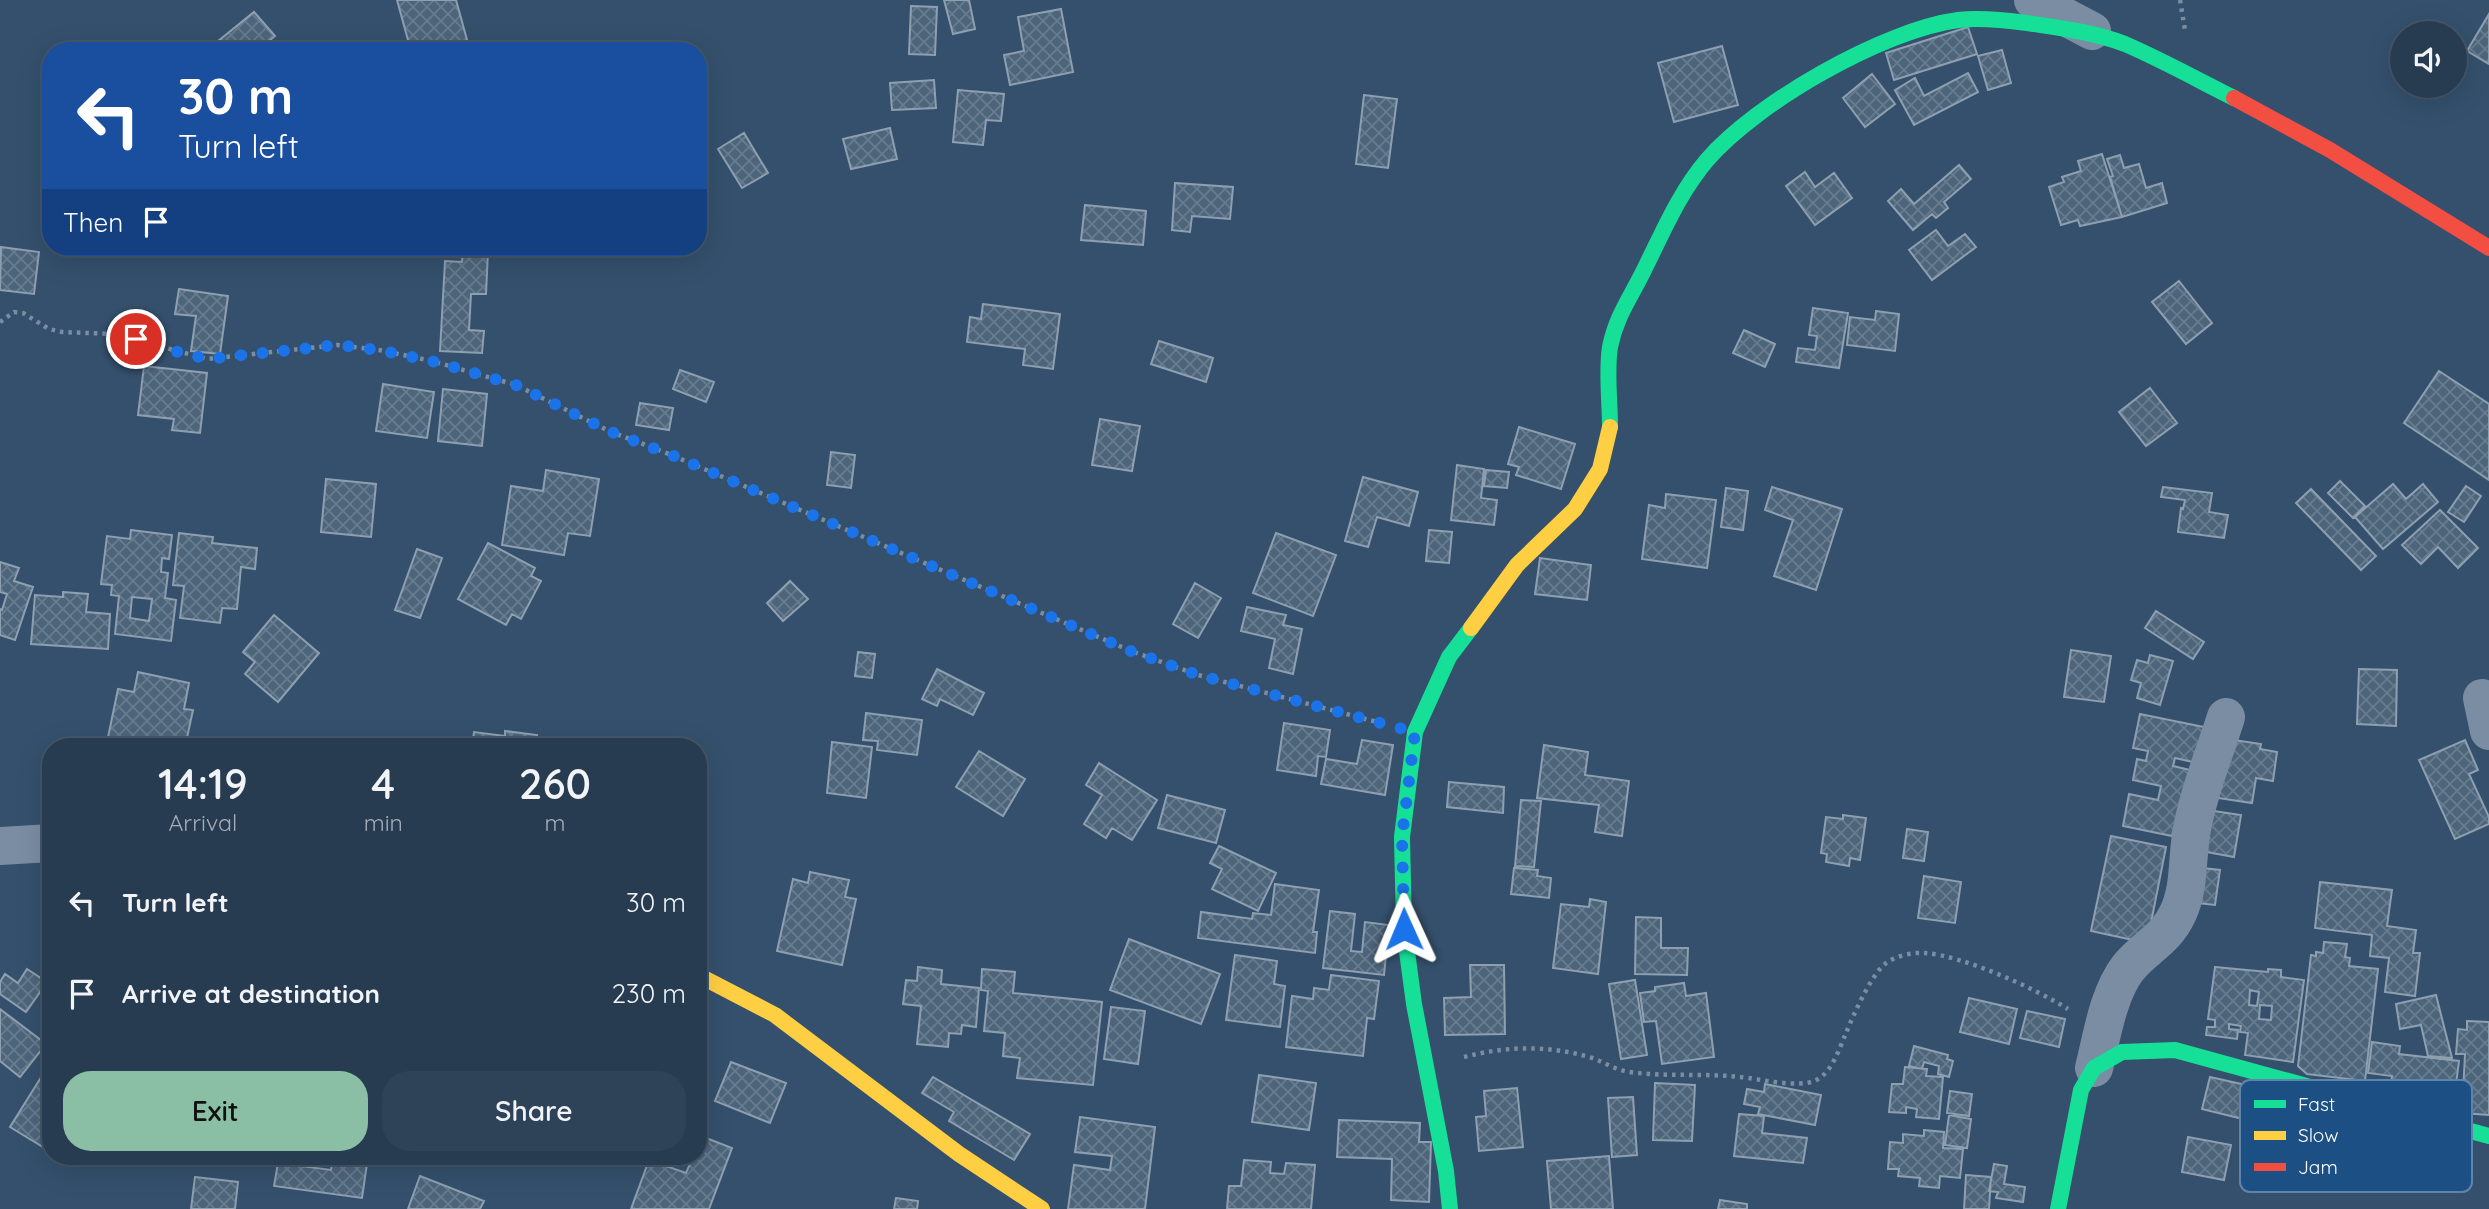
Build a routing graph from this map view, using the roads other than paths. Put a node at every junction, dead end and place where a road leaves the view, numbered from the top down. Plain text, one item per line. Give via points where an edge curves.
1 (2033, 0) edge
2 (2100, 36) junction
3 (2489, 248) edge
4 (2226, 717) dead end
5 (42, 844) edge
6 (0, 846) edge
7 (707, 980) edge
8 (2099, 1051) junction
9 (2285, 1080) edge
10 (2472, 1131) edge
11 (2489, 1136) edge
12 (1042, 1209) edge
13 (1450, 1209) edge
14 (2058, 1209) edge

1 - 2 street
2 - 3 street via 2146,54 2330,149
2 - 13 street via 2003,20 1959,20 1880,44 1827,70 1744,124 1707,160 1678,200 1619,314 1611,349 1610,428 1600,469 1575,509 1517,565 1449,657 1415,732 1402,837 1404,929
4 - 8 street via 2193,824 2188,880 2178,912 2164,937 2122,976
5 - 6 street
7 - 12 street via 775,1014 959,1154
8 - 9 street via 2175,1050
8 - 14 street via 2081,1090
10 - 11 street

